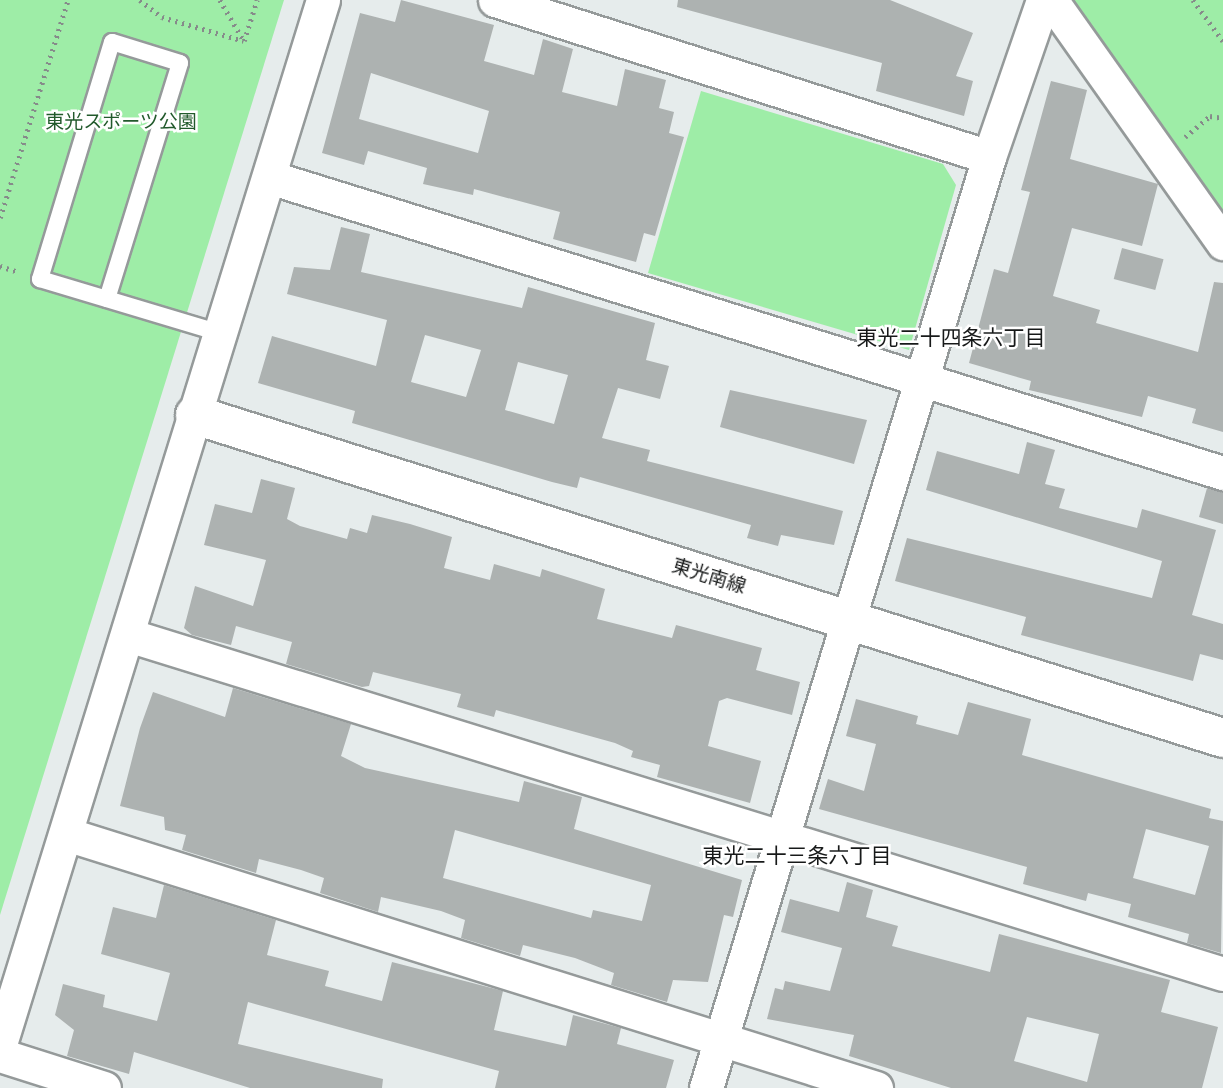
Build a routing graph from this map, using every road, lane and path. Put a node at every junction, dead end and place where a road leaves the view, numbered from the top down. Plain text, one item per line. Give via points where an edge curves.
1 (68, 0) edge
2 (141, 0) edge
3 (220, 0) edge
4 (257, 0) edge
5 (323, 0) edge
6 (495, 0) edge
7 (1043, 0) edge
8 (1051, 0) edge
9 (1193, 0) edge
10 (244, 41) junction
11 (1223, 41) edge
12 (1223, 118) edge
13 (1163, 155) junction
14 (989, 157) junction
15 (269, 177) junction
16 (0, 218) edge
17 (1223, 243) edge
18 (107, 299) junction
19 (220, 334) junction
20 (925, 376) junction
21 (195, 415) junction
22 (1223, 473) edge
23 (849, 620) junction
24 (128, 635) junction
25 (1223, 738) edge
26 (65, 834) junction
27 (780, 840) junction
28 (1223, 974) edge
29 (721, 1039) junction
30 (0, 1044) edge
31 (0, 1055) edge
32 (104, 1088) edge
33 (706, 1088) edge
34 (876, 1088) edge

1 - 16 path
2 - 10 path via 171,20
3 - 10 path
4 - 10 path
5 - 15 street
6 - 14 street
7 - 14 street
8 - 13 street
9 - 11 path
12 - 13 path via 1210,116
13 - 17 street
14 - 20 street
15 - 19 street
15 - 20 street
18 - 18 lane via 40,279 112,42 180,63
18 - 19 lane
19 - 21 street
20 - 22 street
20 - 23 street
21 - 23 street, 東光南線
21 - 24 street
23 - 25 street, 東光南線
23 - 27 street
24 - 26 street
24 - 27 street
26 - 29 street
26 - 30 street
27 - 28 street
27 - 29 street
29 - 33 street
29 - 34 street
31 - 32 street

